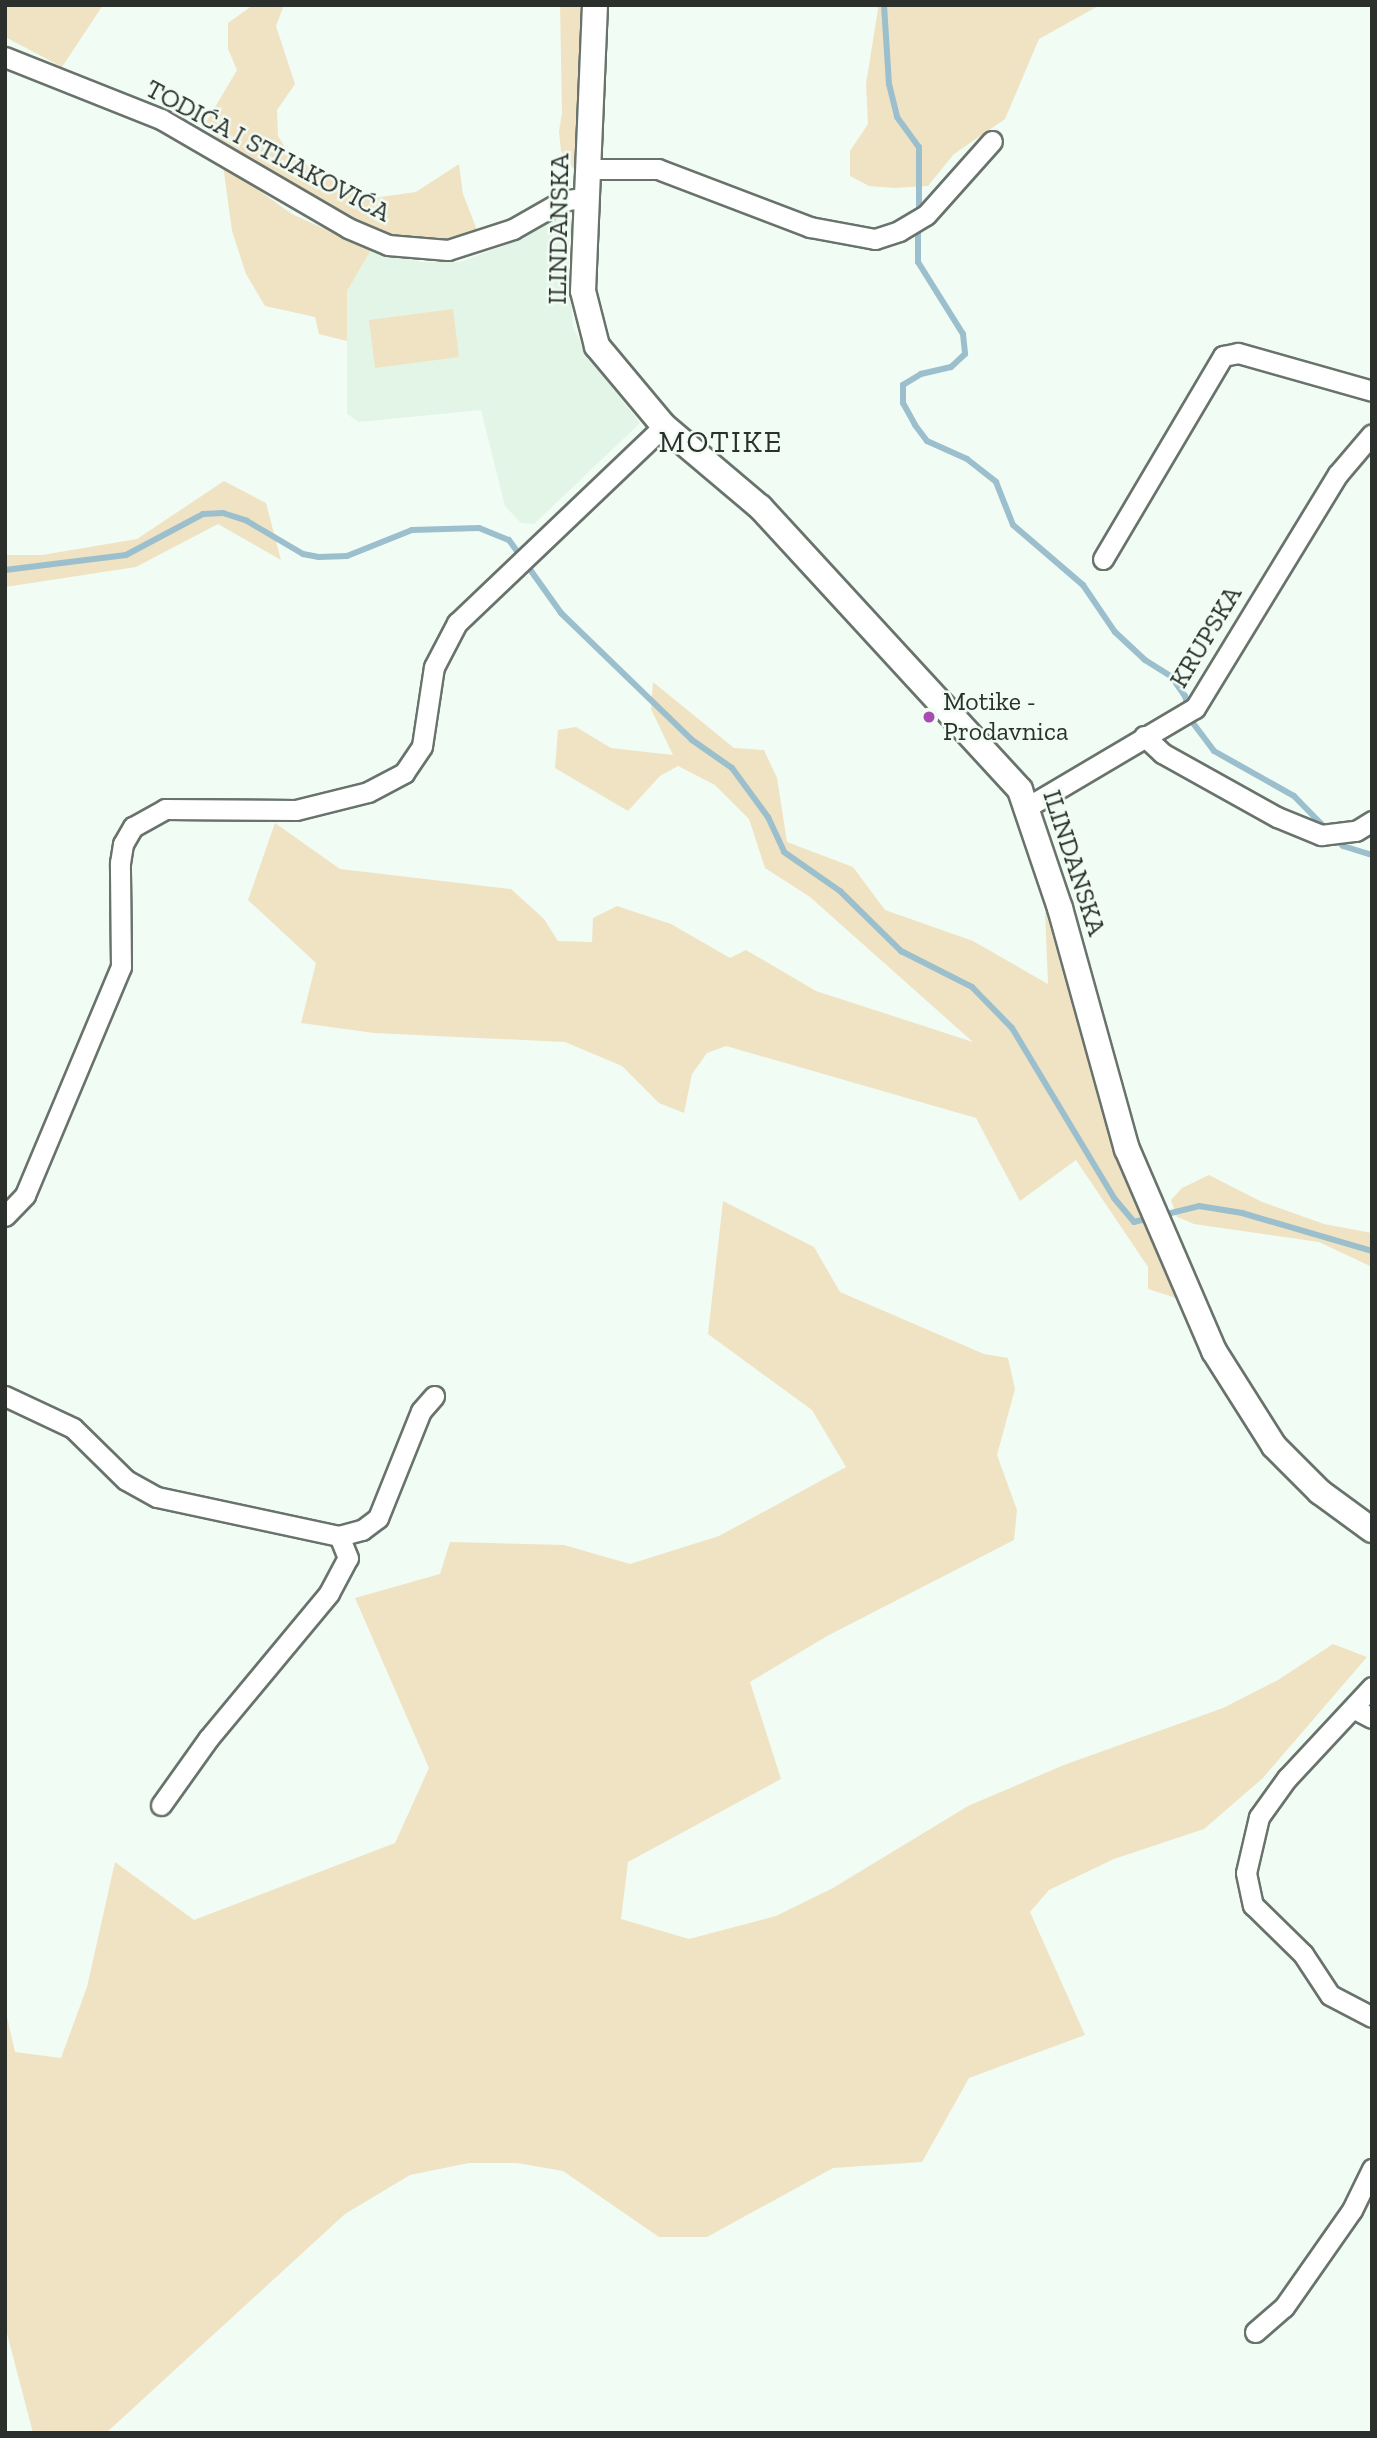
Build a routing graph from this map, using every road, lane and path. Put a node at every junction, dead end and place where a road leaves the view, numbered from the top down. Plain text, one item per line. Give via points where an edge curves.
1 (595, 5) edge
2 (5, 57) edge
3 (992, 141) dead end
4 (590, 169) junction
5 (587, 198) junction
6 (1372, 391) edge
7 (664, 426) junction
8 (1372, 434) edge
9 (1103, 559) dead end
10 (1144, 736) junction
11 (1028, 806) junction
12 (1361, 831) edge
13 (5, 1216) edge
14 (5, 1396) edge
15 (434, 1396) dead end
16 (1372, 1530) edge
17 (339, 1536) junction
18 (1372, 1687) edge
19 (1353, 1708) junction
20 (1372, 1718) edge
21 (161, 1805) dead end
22 (1372, 2017) edge
23 (1372, 2169) edge
24 (1255, 2332) dead end

1 - 4 street, ILINDANSKA
2 - 5 street, TODIĆA I STIJAKOVIĆA via 161,119 348,228 388,245 448,250 513,229 562,201
3 - 4 street via 926,215 875,239 810,227 658,169
4 - 5 street, ILINDANSKA
5 - 7 street, ILINDANSKA via 583,291 590,329 597,346
6 - 9 street via 1238,353 1223,356
7 - 11 street, ILINDANSKA via 760,507 978,740
7 - 13 street via 457,623 433,667 422,746 404,773 368,792 296,810 165,809 133,827 123,844 120,863 121,967 25,1195
8 - 10 street, KRUPSKA via 1338,474 1195,708
10 - 11 street, KRUPSKA
10 - 12 street via 1162,753 1278,817 1321,835
11 - 16 street, ILINDANSKA via 1128,1149 1214,1351 1274,1446 1320,1492
14 - 17 street via 73,1428 126,1480 157,1497
15 - 17 street via 421,1411 378,1518 362,1530
17 - 21 street via 348,1558 328,1592 208,1739
18 - 19 street
19 - 20 street
19 - 22 street via 1287,1778 1259,1817 1246,1874 1252,1905 1303,1954 1329,1995
23 - 24 street via 1352,2210 1284,2307

